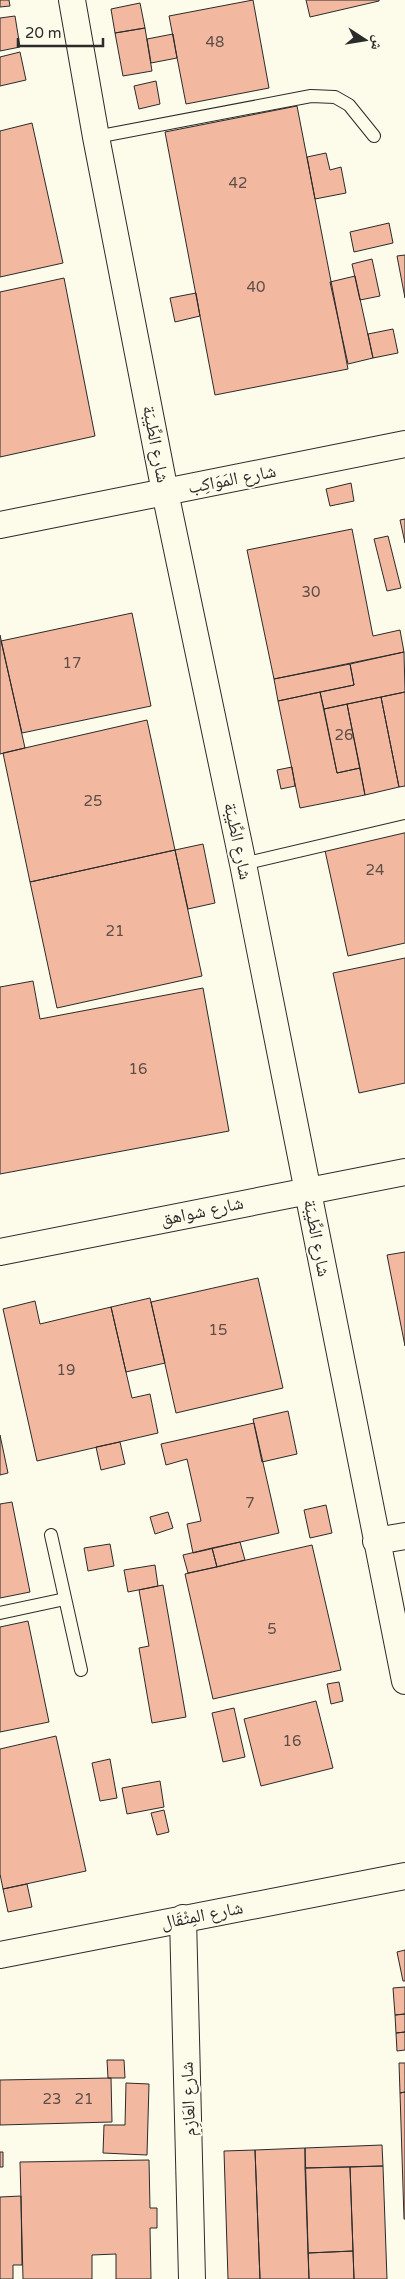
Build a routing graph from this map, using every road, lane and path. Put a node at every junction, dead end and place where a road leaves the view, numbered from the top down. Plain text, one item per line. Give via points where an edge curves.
1 (72, 0) edge
2 (96, 136) junction
3 (374, 136) dead end
4 (405, 444) edge
5 (165, 492) junction
6 (0, 525) edge
7 (405, 826) edge
8 (243, 864) junction
9 (405, 1172) edge
10 (308, 1190) junction
11 (0, 1252) edge
12 (51, 1535) dead end
13 (405, 1536) edge
14 (376, 1541) junction
15 (65, 1599) junction
16 (0, 1613) edge
17 (81, 1670) dead end
18 (405, 1681) edge
19 (405, 1876) edge
20 (183, 1918) junction
21 (0, 1955) edge
22 (192, 2279) edge

1 - 2 street, شارع الطِّيبَة
2 - 3 lane via 311,96 335,97 349,105
2 - 5 street, شارع الطِّيبَة
4 - 5 street, شارع المَوَاكِب
5 - 6 street, شارع المَوَاكِب
5 - 8 street, شارع الطِّيبَة
7 - 8 lane
8 - 10 street, شارع الطِّيبَة
9 - 10 street, شارع شواهق
10 - 11 street, شارع شواهق
10 - 14 street, شارع الطِّيبَة
12 - 15 lane
13 - 14 street
14 - 18 street, شارع الطِّيبَة
15 - 16 lane
15 - 17 lane
19 - 20 street, شارع المِثْقَال
20 - 21 street, شارع المِثْقَال
20 - 22 street, شارع العَازِم

